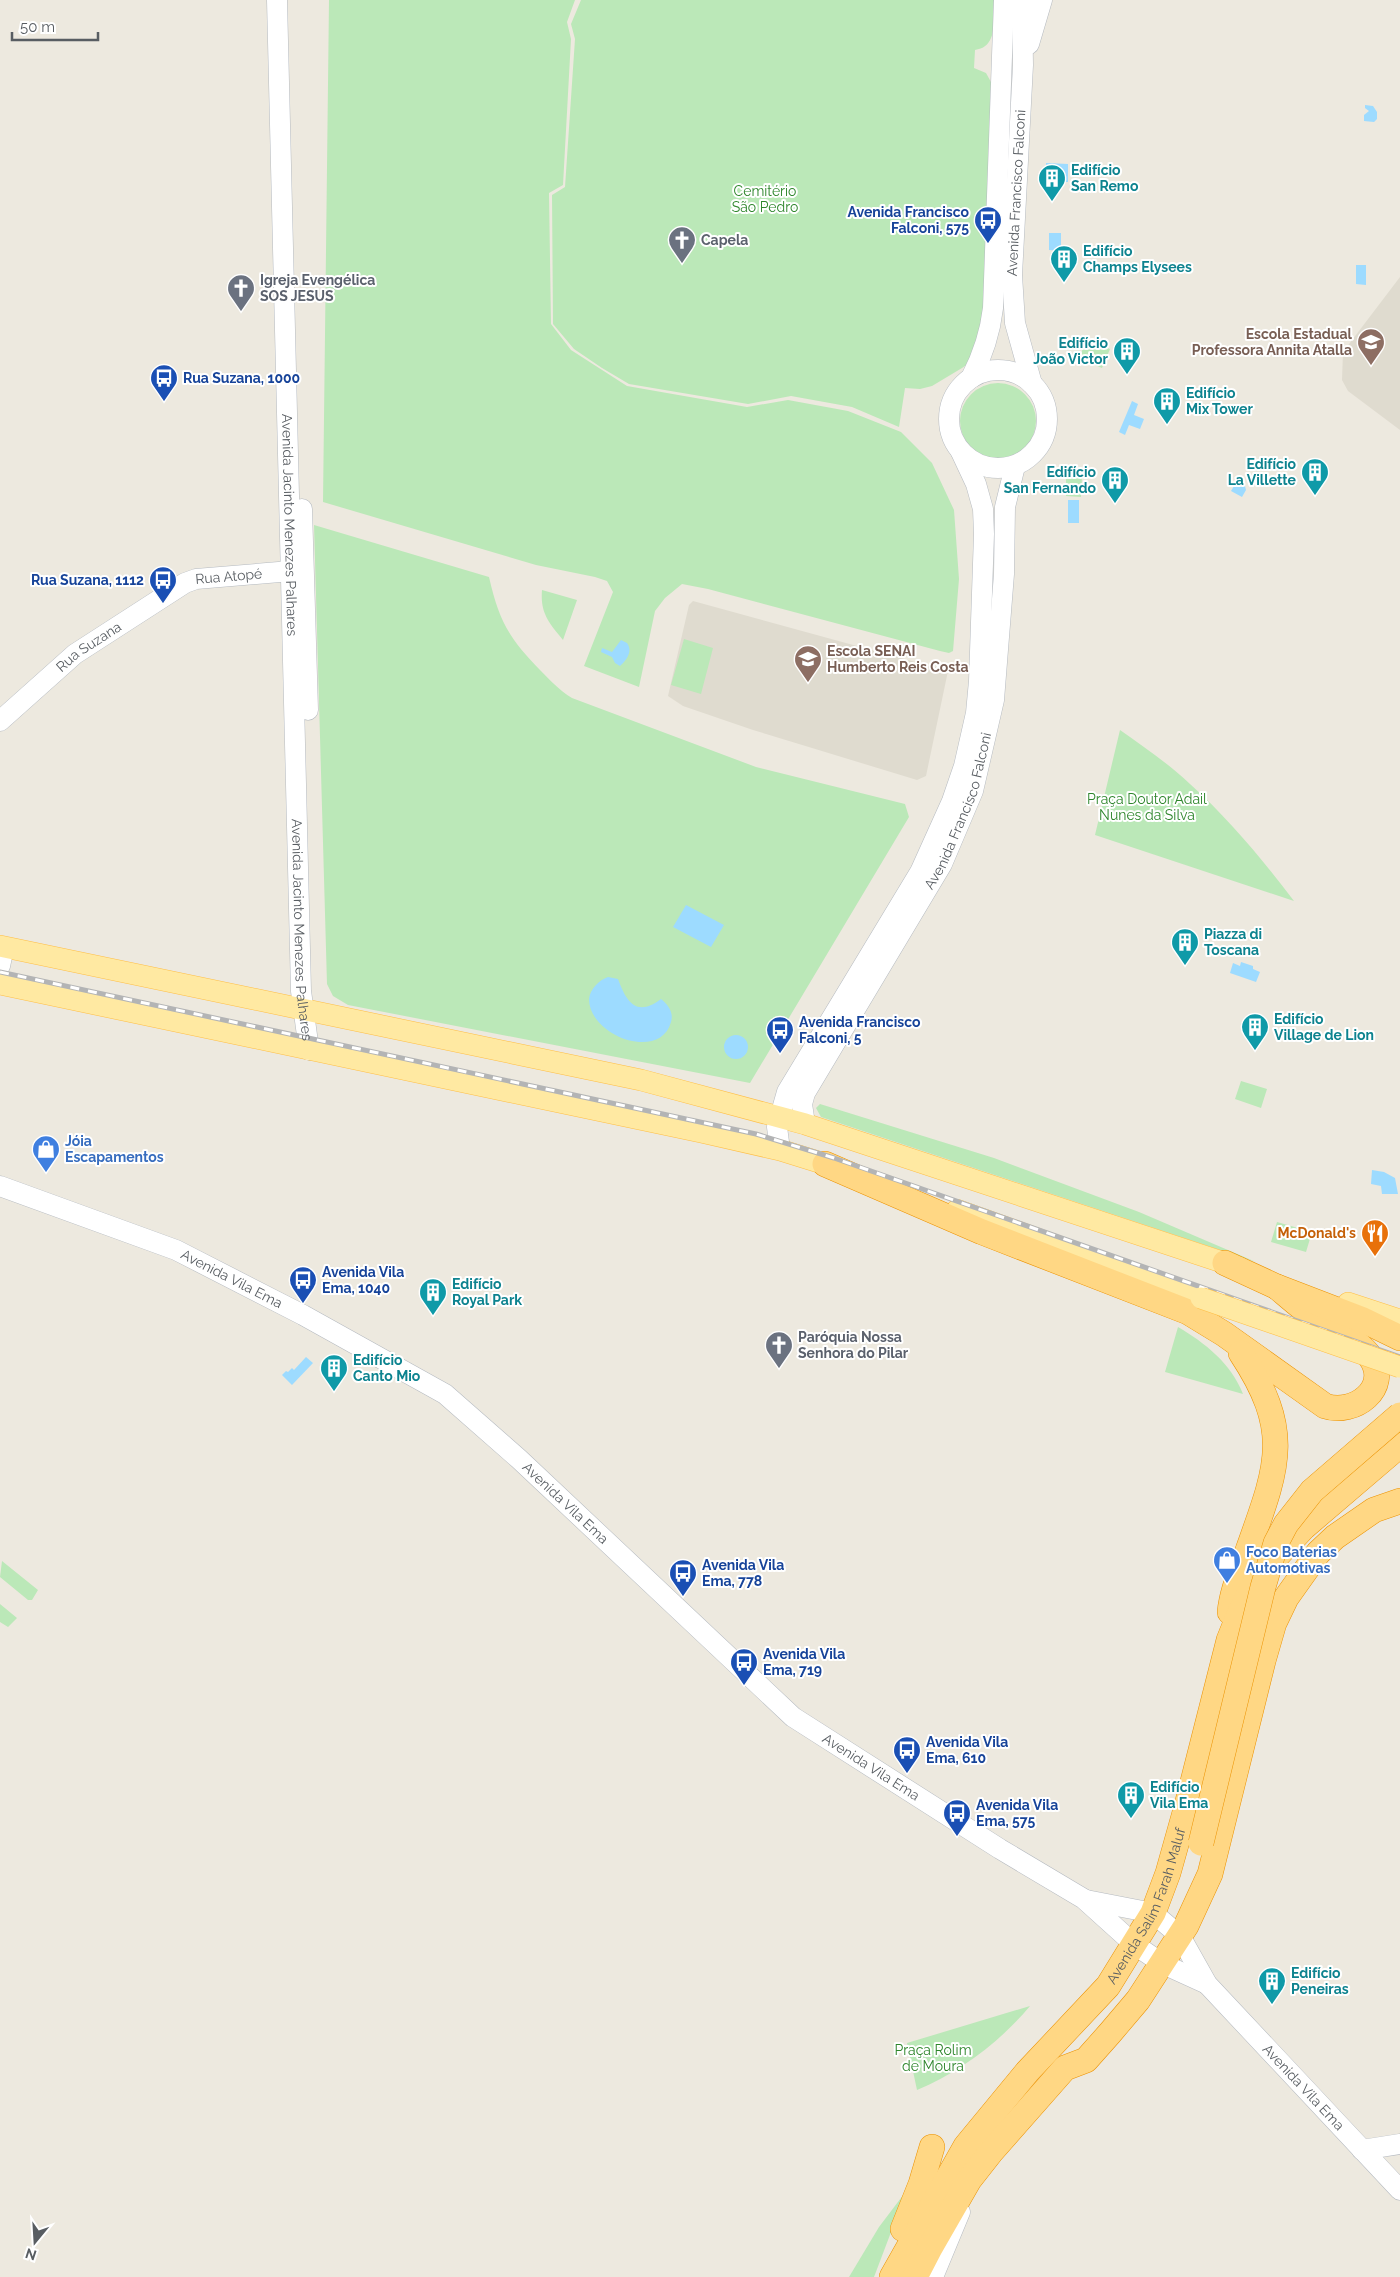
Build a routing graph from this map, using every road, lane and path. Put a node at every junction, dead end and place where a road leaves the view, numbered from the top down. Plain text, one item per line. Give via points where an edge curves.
1 (277, 0) edge
2 (287, 0) edge
3 (1022, 0) edge
4 (1042, 0) edge
5 (1004, 7) edge
6 (1024, 65) junction
7 (286, 109) junction
8 (971, 378) junction
9 (1032, 384) junction
10 (961, 452) junction
11 (1015, 466) junction
12 (298, 570) junction
13 (185, 583) joint
14 (0, 721) edge
15 (1, 953) edge
16 (0, 984) edge
17 (310, 1010) junction
18 (309, 1050) junction
19 (779, 1117) junction
20 (805, 1124) junction
21 (780, 1150) junction
22 (825, 1164) junction
23 (0, 1186) edge
24 (1225, 1263) junction
25 (1277, 1287) junction
26 (1400, 1320) edge
27 (1400, 1338) edge
28 (1233, 1341) junction
29 (1400, 1367) edge
30 (1400, 1415) edge
31 (1400, 1445) edge
32 (1400, 1501) edge
33 (1229, 1640) junction
34 (1084, 1899) junction
35 (1167, 1925) junction
36 (1149, 1955) junction
37 (1207, 1984) junction
38 (1400, 2144) edge
39 (932, 2147) dead end
40 (1362, 2150) junction
41 (969, 2180) junction
42 (1400, 2190) edge
43 (901, 2275) edge
44 (933, 2277) edge

1 - 7 main road, Avenida Jacinto Menezes Palhares
2 - 7 main road, Avenida Jacinto Menezes Palhares
3 - 6 main road, Avenida Francisco Falconi
4 - 6 main road
5 - 6 main road via 1009,55
5 - 8 main road, Avenida Francisco Falconi via 993,308 983,353
6 - 9 main road, Avenida Francisco Falconi via 1012,276 1013,307
7 - 12 main road, Avenida Jacinto Menezes Palhares
8 - 9 main road via 1002,370
8 - 10 main road via 955,394 948,418 952,436
9 - 11 main road via 1045,406 1046,430 1035,452
10 - 11 main road via 986,467
10 - 19 main road, Avenida Francisco Falconi via 983,509 984,541 976,713 964,766 937,838 920,872 787,1092
11 - 20 main road, Avenida Francisco Falconi via 1006,493 1004,574 994,700 972,791 942,864 805,1092 802,1104
12 - 13 main road, Rua Atopé via 196,579
12 - 17 main road, Avenida Jacinto Menezes Palhares via 300,991
13 - 14 main road, Rua Suzana via 76,654
15 - 17 main road
16 - 18 main road
17 - 18 main road, Avenida Jacinto Menezes Palhares
17 - 19 main road via 641,1080
18 - 21 main road
19 - 20 main road
19 - 21 main road, Avenida Francisco Falconi via 777,1137
20 - 24 main road
21 - 22 main road
22 - 28 highway via 982,1232 1175,1307
22 - 29 main road, bridge
23 - 34 main road, Avenida Vila Ema via 176,1250 311,1319 445,1394 519,1459 793,1717
24 - 25 highway
24 - 26 main road
25 - 27 highway
25 - 28 highway via 1370,1356 1377,1371 1371,1393 1361,1402 1343,1408 1326,1406
28 - 33 highway via 1266,1397 1272,1415 1276,1452 1268,1493 1233,1594
30 - 35 highway, bridge via 1312,1491 1286,1524 1276,1543 1201,1843 1186,1894
31 - 33 highway, Avenida Salim Farah Maluf via 1304,1527 1276,1557 1256,1583
32 - 35 highway via 1374,1510 1335,1537 1318,1553 1286,1598 1274,1622 1210,1874
33 - 35 highway, Avenida Salim Farah Maluf via 1168,1873
34 - 35 main road, Avenida Vila Ema
34 - 36 main road, Avenida Vila Ema
35 - 36 highway
35 - 37 main road, Avenida Vila Ema
36 - 37 main road, Avenida Vila Ema
36 - 41 highway via 1125,1994
36 - 43 highway, Avenida Salim Farah Maluf via 1108,1986 1027,2072 966,2146
37 - 40 main road, Avenida Vila Ema
38 - 40 main road
39 - 43 highway via 902,2231
40 - 42 main road, Avenida Vila Ema
41 - 43 highway via 930,2248
41 - 44 main road via 950,2240

